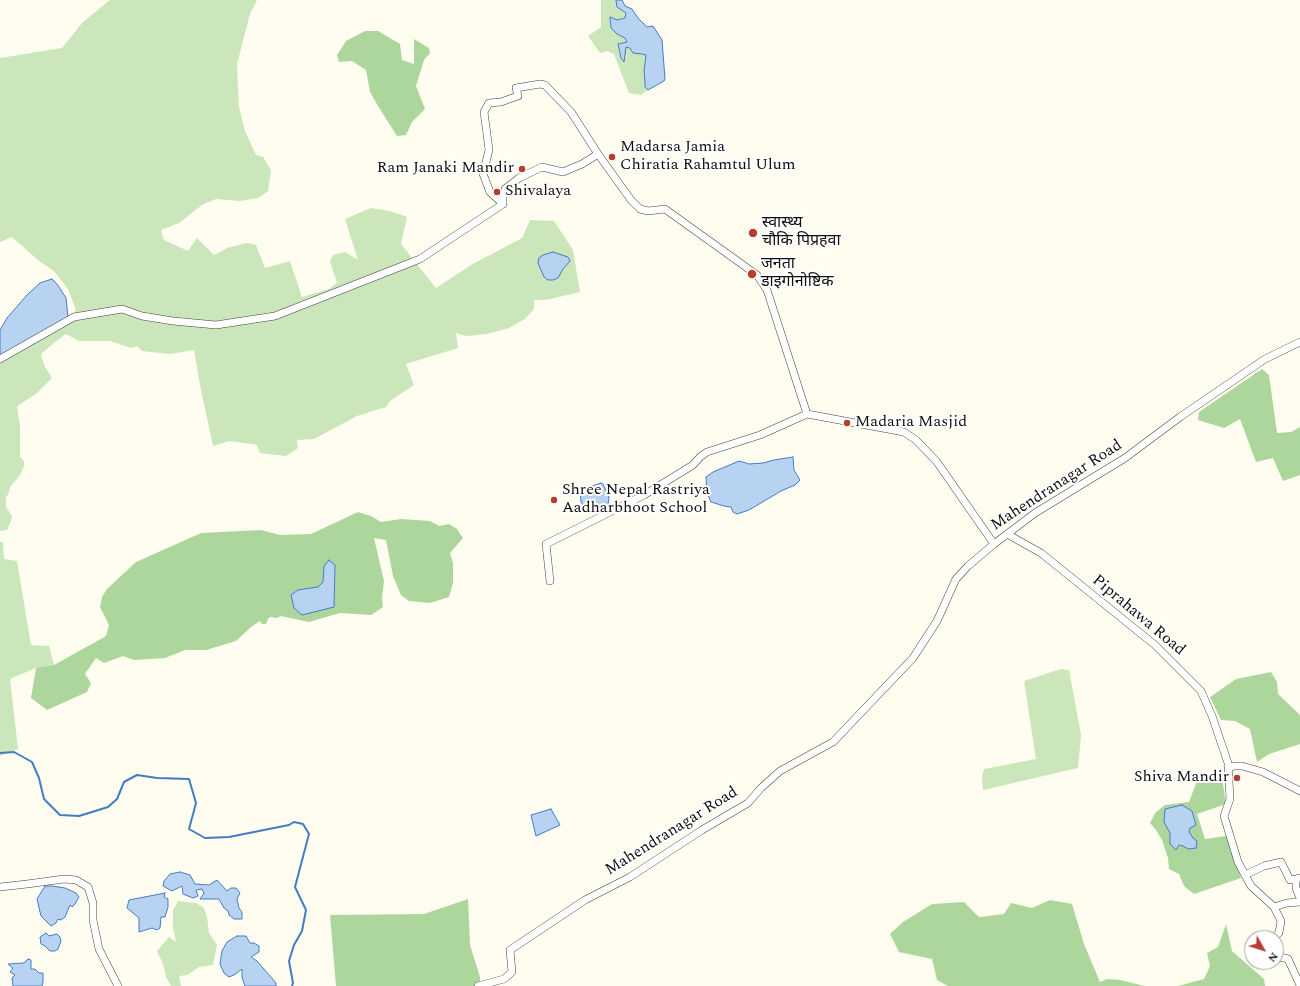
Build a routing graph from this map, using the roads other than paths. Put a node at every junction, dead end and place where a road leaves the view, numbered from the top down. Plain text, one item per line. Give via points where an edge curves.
1 (598, 154) junction
2 (503, 204) junction
3 (1300, 342) edge
4 (0, 359) edge
5 (807, 414) junction
6 (1006, 534) junction
7 (994, 544) junction
8 (550, 581) dead end
9 (1228, 763) junction
10 (1300, 791) edge
11 (1245, 875) junction
12 (1298, 879) edge
13 (0, 887) edge
14 (1300, 898) edge
15 (1300, 902) edge
16 (1274, 907) junction
17 (1279, 930) edge
18 (1284, 958) edge
19 (1300, 985) edge
20 (118, 986) edge
21 (478, 986) edge

1 - 2 street via 563,172 542,167 519,178 505,189
1 - 2 street via 571,112 545,85 516,88 518,96 489,103 484,112 489,150 483,174 490,192
1 - 5 street via 640,209 665,209 758,275 767,290
2 - 4 street via 420,259 275,316 216,325 142,316 122,309 74,317
3 - 6 street, Mahendranagar Road via 1265,359 1125,458 1035,513
5 - 7 street via 904,432 916,440 937,462
5 - 8 street via 760,435 707,452 644,495 546,544
6 - 7 street, Mahendranagar Road
6 - 9 street, Piprahawa Road via 1041,553 1156,645 1201,691
7 - 21 street, Mahendranagar Road via 956,579 937,621 913,658 833,742 780,771 760,788 748,803 630,877 585,900 510,950 512,972 504,979
9 - 10 street via 1228,768 1242,766 1263,772
9 - 11 street, Piprahawa Road via 1230,799 1224,816 1238,862
11 - 12 street via 1264,866 1281,862 1290,880
11 - 16 street, Piprahawa Road via 1251,886
12 - 14 street via 1296,888
13 - 20 street via 64,879 76,880 88,887 93,903 93,920 99,950
15 - 16 street
16 - 17 street, Piprahawa Road via 1281,920
18 - 19 street via 1288,959

